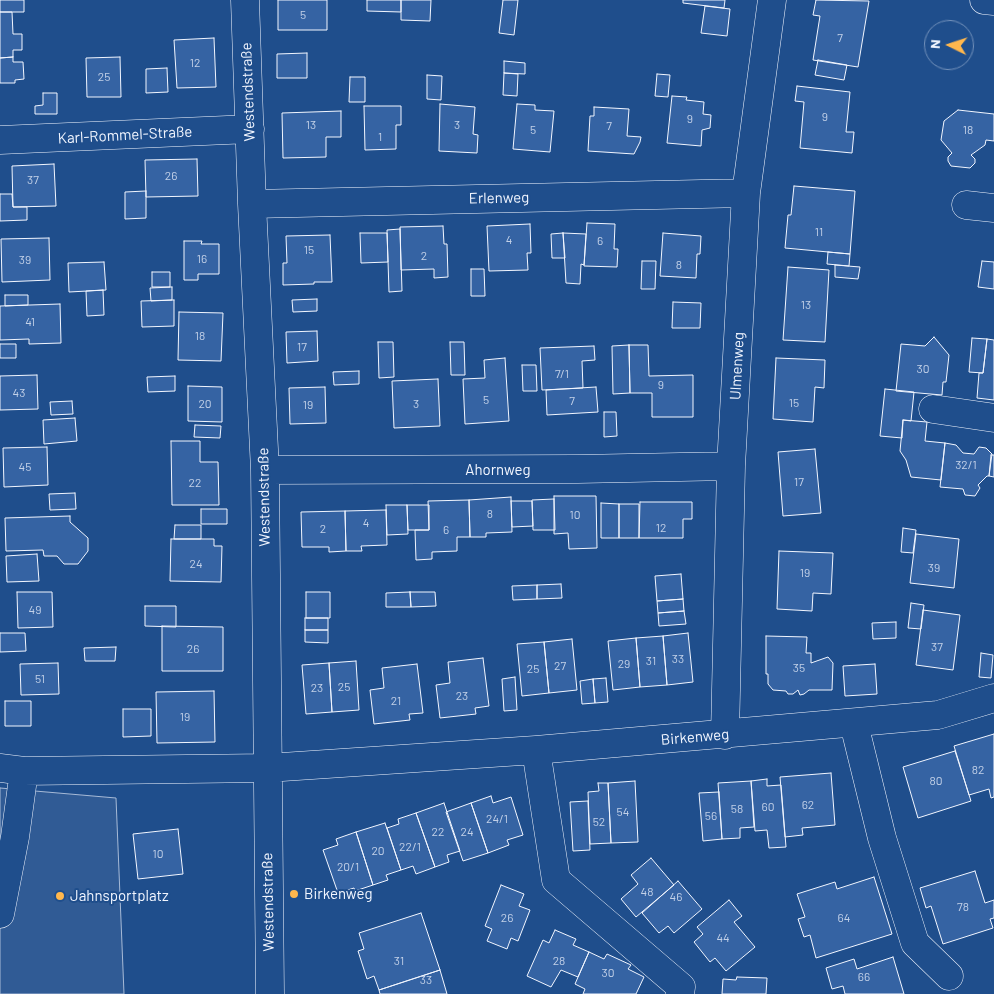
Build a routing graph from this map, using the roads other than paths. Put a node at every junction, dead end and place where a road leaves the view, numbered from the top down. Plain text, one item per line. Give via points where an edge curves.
1 (245, 0) edge
2 (772, 0) edge
3 (984, 0) edge
4 (994, 1) edge
5 (250, 129) junction
6 (0, 140) edge
7 (746, 193) junction
8 (252, 204) junction
9 (966, 205) dead end
10 (994, 208) edge
11 (933, 409) dead end
12 (994, 418) edge
13 (731, 466) junction
14 (264, 470) junction
15 (994, 698) edge
16 (854, 724) junction
17 (725, 735) junction
18 (536, 750) junction
19 (267, 768) junction
20 (12, 769) edge
21 (0, 914) edge
22 (949, 976) dead end
23 (270, 994) edge
24 (680, 994) edge

1 - 5 street, Westendstraße
2 - 7 street, Ulmenweg
3 - 4 street
5 - 6 street, Karl-Rommel-Straße
5 - 8 street, Westendstraße
7 - 8 street, Erlenweg
7 - 13 street, Ulmenweg
8 - 14 street, Westendstraße
9 - 10 street
11 - 12 street
13 - 14 street, Ahornweg via 578,470
13 - 17 street, Ulmenweg
14 - 19 street, Westendstraße
15 - 16 street, Birkenweg via 938,715
16 - 17 street, Birkenweg
16 - 22 street via 882,838 914,943
17 - 18 street, Birkenweg
18 - 19 street, Birkenweg
18 - 24 street via 556,880 681,987
19 - 20 street, Birkenweg
19 - 23 street, Westendstraße
20 - 21 street via 15,836

